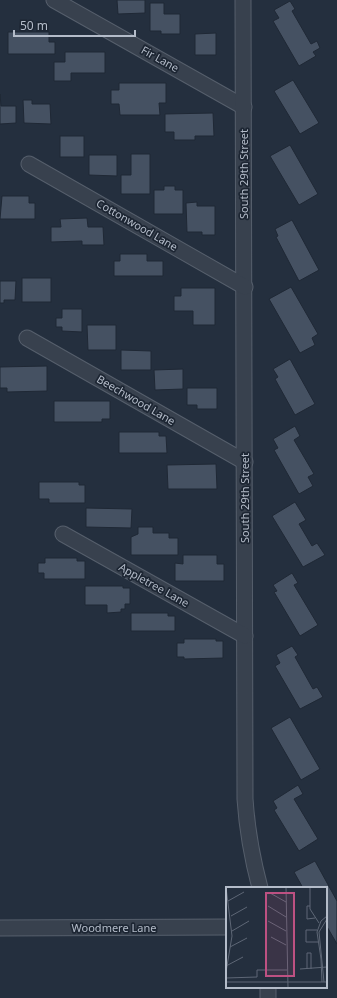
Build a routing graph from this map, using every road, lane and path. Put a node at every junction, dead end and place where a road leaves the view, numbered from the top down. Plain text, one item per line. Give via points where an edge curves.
1 (54, 0) edge
2 (243, 0) edge
3 (244, 107) junction
4 (29, 164) dead end
5 (245, 286) junction
6 (27, 338) dead end
7 (245, 462) junction
8 (63, 534) dead end
9 (246, 636) junction
10 (260, 887) edge
11 (226, 927) edge
12 (0, 928) edge

1 - 3 street, Fir Lane
2 - 3 street, South 29th Street
3 - 5 street, South 29th Street
4 - 5 street, Cottonwood Lane
5 - 7 street, South 29th Street
6 - 7 street, Beechwood Lane
7 - 9 street, South 29th Street
8 - 9 street, Appletree Lane
9 - 10 street, South 29th Street via 246,807 253,861
11 - 12 street, Woodmere Lane

